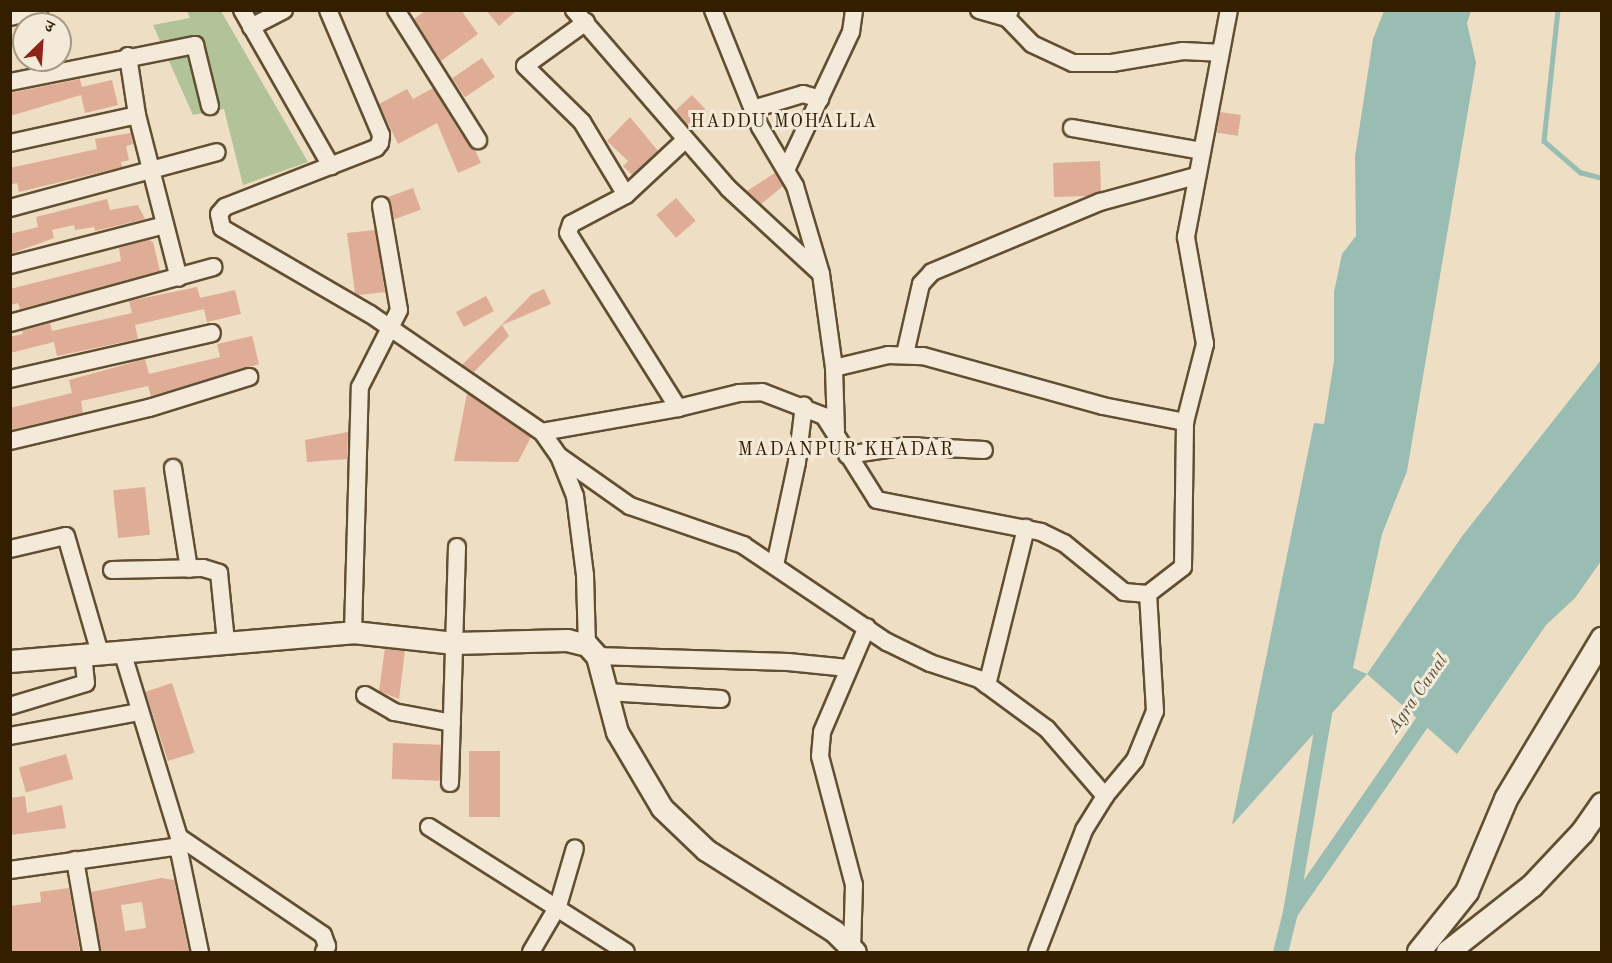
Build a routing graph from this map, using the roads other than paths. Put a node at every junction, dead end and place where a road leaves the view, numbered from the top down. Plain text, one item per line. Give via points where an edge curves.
1 (39, 10) edge
2 (242, 10) edge
3 (284, 10) edge
4 (328, 10) edge
5 (396, 10) edge
6 (713, 10) edge
7 (854, 10) edge
8 (979, 10) edge
9 (1229, 10) edge
10 (1009, 14) edge
11 (580, 16) edge
12 (10, 17) edge
13 (251, 27) junction
14 (1218, 53) junction
15 (128, 56) junction
16 (10, 82) edge
17 (820, 99) junction
18 (210, 106) dead end
19 (753, 109) junction
20 (137, 115) junction
21 (1072, 128) dead end
22 (478, 140) dead end
23 (685, 140) junction
24 (10, 143) edge
25 (1202, 151) junction
26 (217, 152) dead end
27 (331, 166) junction
28 (150, 170) junction
29 (786, 170) junction
30 (1197, 176) junction
31 (626, 195) junction
32 (381, 206) dead end
33 (10, 208) edge
34 (165, 225) junction
35 (10, 265) edge
36 (213, 267) dead end
37 (821, 274) junction
38 (178, 278) junction
39 (10, 323) edge
40 (388, 327) junction
41 (212, 333) dead end
42 (904, 354) junction
43 (834, 368) junction
44 (249, 377) dead end
45 (10, 379) edge
46 (804, 405) junction
47 (678, 408) junction
48 (1185, 422) junction
49 (836, 431) junction
50 (542, 432) junction
51 (10, 441) edge
52 (984, 450) dead end
53 (848, 455) junction
54 (559, 456) junction
55 (173, 468) dead end
56 (1026, 528) junction
57 (457, 547) dead end
58 (10, 549) edge
59 (775, 565) junction
60 (189, 569) junction
61 (112, 570) dead end
62 (1148, 594) junction
63 (867, 627) junction
64 (353, 632) junction
65 (1602, 639) edge
66 (226, 642) junction
67 (454, 643) junction
68 (592, 650) junction
69 (122, 651) junction
70 (92, 654) junction
71 (10, 661) edge
72 (848, 668) junction
73 (987, 685) junction
74 (607, 692) junction
75 (365, 695) dead end
76 (721, 699) dead end
77 (10, 706) edge
78 (140, 712) junction
79 (452, 723) junction
80 (10, 736) edge
81 (450, 783) dead end
82 (1105, 796) junction
83 (1602, 804) edge
84 (429, 827) dead end
85 (575, 848) dead end
86 (75, 860) junction
87 (10, 870) edge
88 (558, 906) junction
89 (854, 951) edge
90 (91, 952) edge
91 (200, 952) edge
92 (324, 952) edge
93 (531, 952) edge
94 (626, 952) edge
95 (1038, 952) edge
96 (1419, 952) edge
97 (1448, 952) edge

1 - 12 street
2 - 13 street
3 - 13 street
4 - 27 street via 381,135 376,148
5 - 22 street
6 - 19 street
7 - 17 street via 851,32
8 - 10 street
9 - 14 street
10 - 14 street via 1032,44 1073,63 1112,63 1183,51
11 - 23 street
11 - 31 street via 525,66 582,122
13 - 27 street
14 - 25 street via 1215,98
15 - 16 street
15 - 18 street via 195,45
15 - 20 street
17 - 19 street via 803,94
17 - 29 street
19 - 29 street via 774,156
20 - 24 street
20 - 28 street
21 - 25 street
23 - 31 street
23 - 37 street via 743,203
25 - 30 street
26 - 28 street
27 - 40 street via 225,207 219,214 222,228
28 - 33 street
28 - 34 street
29 - 37 street via 795,186
30 - 42 street via 1100,202 932,272 921,284
30 - 48 street via 1186,249 1205,344
31 - 47 street via 570,224 568,233
32 - 40 street via 399,310
34 - 35 street
34 - 38 street
36 - 38 street
37 - 43 street
38 - 39 street
40 - 50 street
40 - 64 street via 360,387
41 - 45 street
42 - 43 street
42 - 48 street via 977,369 1103,406
43 - 49 street
44 - 51 street via 149,408
46 - 47 street via 752,392
46 - 49 street via 825,416
46 - 59 street
47 - 50 street
48 - 62 street via 1183,567
49 - 53 street
50 - 54 street
52 - 53 street via 907,446
53 - 56 street via 877,500
54 - 59 street via 630,506 744,545
54 - 68 street via 579,516
55 - 60 street
56 - 62 street via 1064,543 1124,592
56 - 73 street
57 - 67 street
58 - 70 street via 66,536
59 - 63 street
60 - 61 street
60 - 66 street via 219,573
62 - 82 street via 1155,711 1135,760
63 - 72 street
63 - 73 street via 919,658 966,673
64 - 66 street
64 - 67 street
65 - 96 main road via 1506,799 1467,892
66 - 69 street
67 - 68 street via 567,640
67 - 79 street
68 - 72 street
68 - 74 street
69 - 70 street
69 - 78 street
70 - 71 street
70 - 77 street via 86,683
72 - 89 street via 822,732 820,756 854,885
73 - 82 street via 1047,729
74 - 76 street
74 - 89 street via 618,735 662,808 706,850 835,932
75 - 79 street via 394,712
78 - 80 street
78 - 92 street via 179,837 323,935 327,946
79 - 81 street
82 - 95 street via 1084,830
83 - 97 main road via 1582,833 1532,886
84 - 88 street
85 - 88 street
86 - 87 street
86 - 90 street
86 - 91 street via 168,846 179,851
88 - 93 street
88 - 94 street

